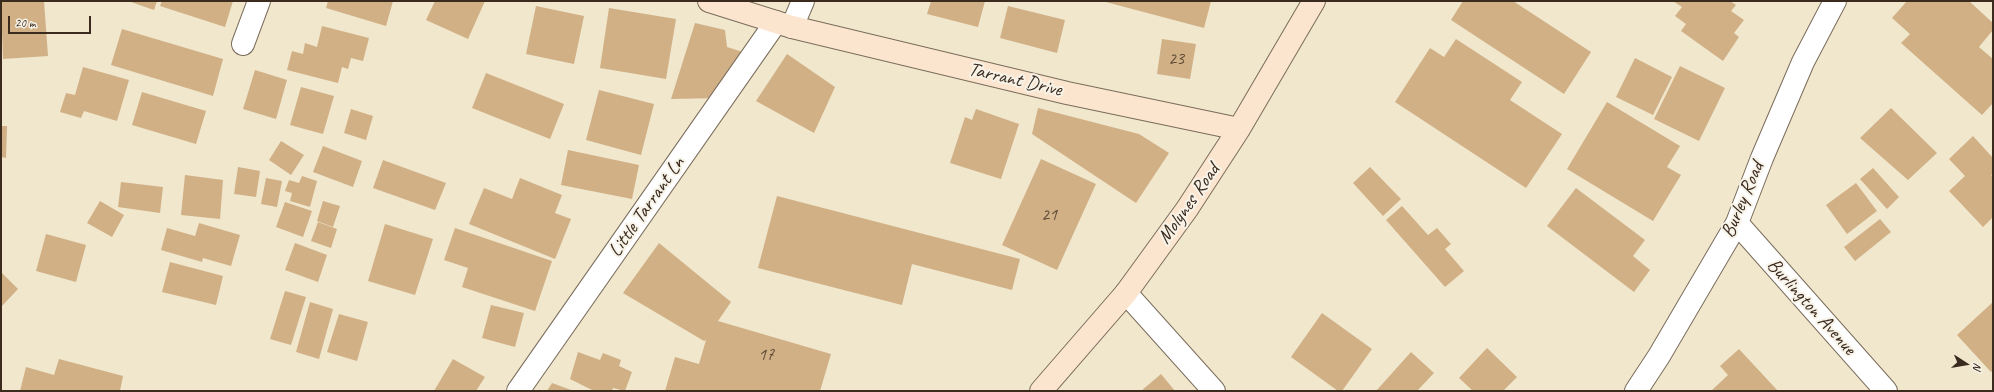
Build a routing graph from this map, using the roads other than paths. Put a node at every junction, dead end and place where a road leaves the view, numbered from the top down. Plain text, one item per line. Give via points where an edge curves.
1 (259, 1) edge
2 (710, 1) edge
3 (803, 1) edge
4 (1314, 1) edge
5 (1834, 1) edge
6 (784, 25) junction
7 (243, 44) dead end
8 (1239, 129) junction
9 (1737, 223) junction
10 (1126, 293) junction
11 (518, 391) edge
12 (1041, 391) edge
13 (1214, 391) edge
14 (1636, 391) edge
15 (1886, 391) edge

1 - 7 street
2 - 6 street, Tarrant Drive
3 - 6 street, Little Tarrant Ln
4 - 8 street, Molynes Road
5 - 9 street, Burley Road via 1803,62
6 - 8 street, Tarrant Drive via 1067,93
6 - 11 street, Little Tarrant Ln
8 - 10 street, Molynes Road via 1187,209
9 - 14 street, Burley Road
9 - 15 street, Burlington Avenue
10 - 12 street, Molynes Road
10 - 13 street

